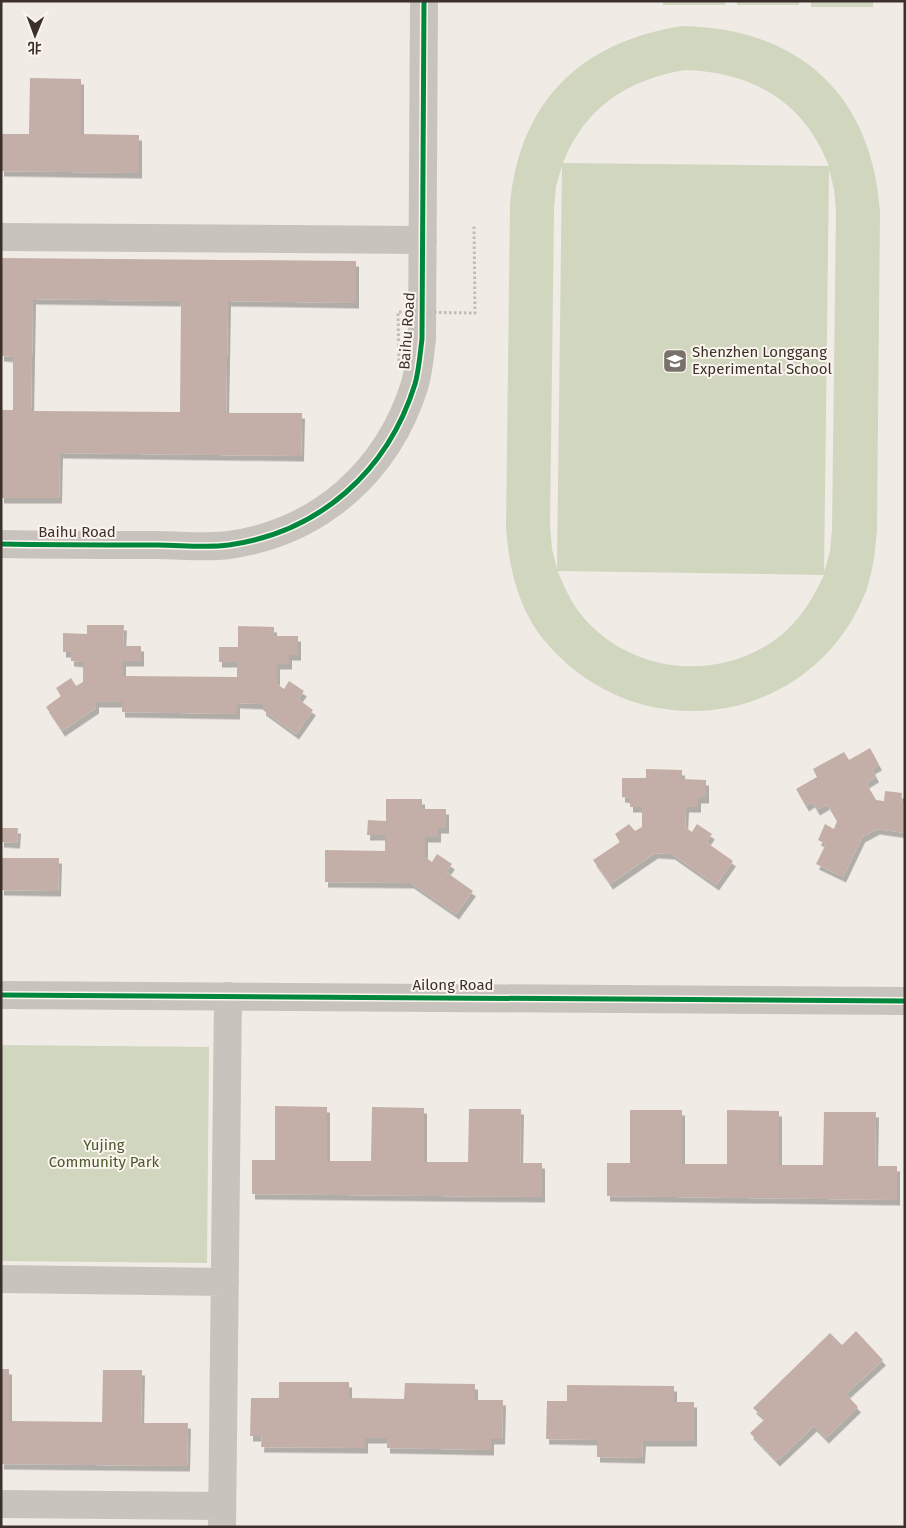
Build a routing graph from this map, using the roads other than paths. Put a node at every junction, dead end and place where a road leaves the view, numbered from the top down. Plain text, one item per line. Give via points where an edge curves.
1 (424, 1) edge
2 (1, 237) edge
3 (423, 240) junction
4 (1, 544) edge
5 (1, 995) edge
6 (228, 996) junction
7 (905, 1001) edge
8 (1, 1279) edge
9 (225, 1282) junction
10 (1, 1504) edge
11 (222, 1516) edge

1 - 3 street, Baihu Road
2 - 3 street
3 - 4 street, Baihu Road via 422,339 416,382 400,424 387,446 347,493 311,518 270,536 228,545
5 - 6 street, Ailong Road
6 - 7 street, Ailong Road
6 - 9 street
8 - 9 street
9 - 11 street
10 - 11 street

